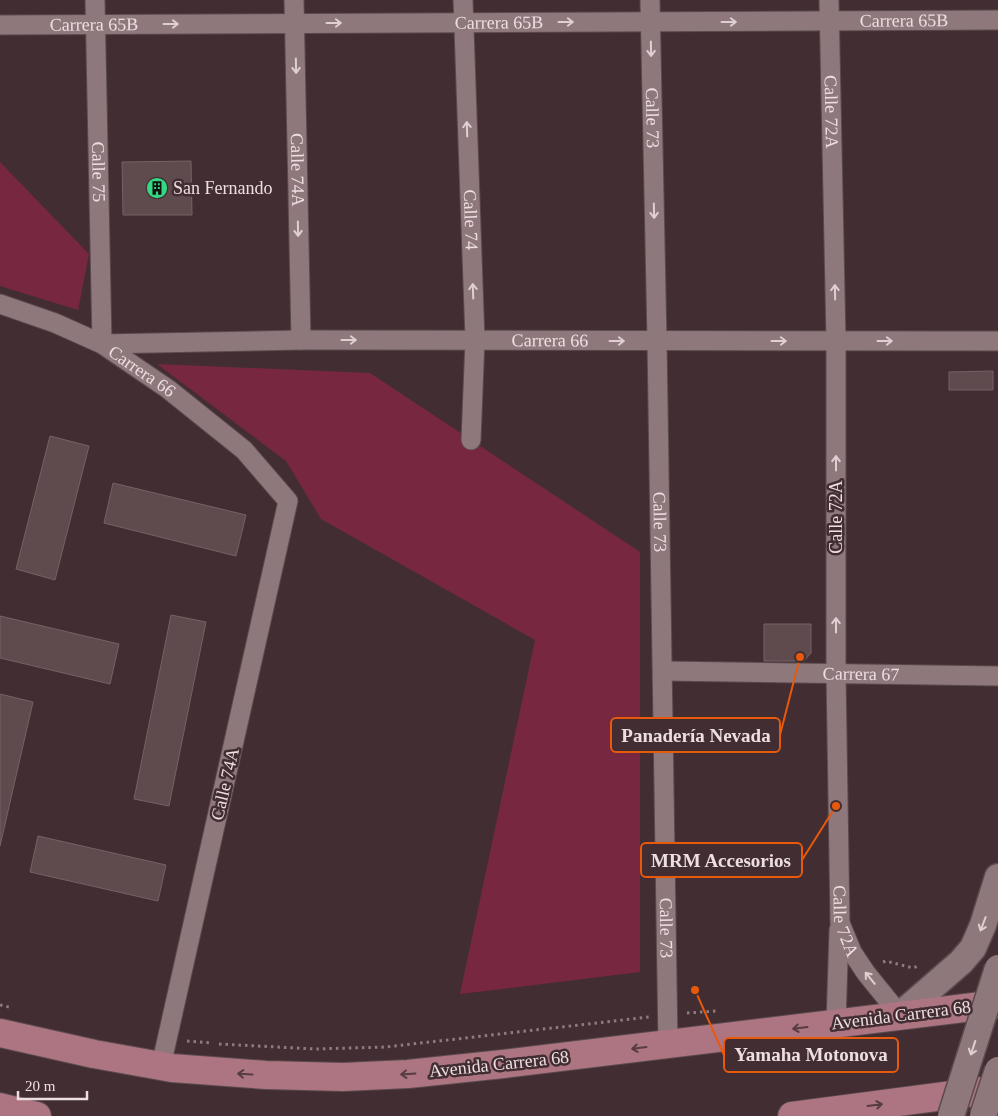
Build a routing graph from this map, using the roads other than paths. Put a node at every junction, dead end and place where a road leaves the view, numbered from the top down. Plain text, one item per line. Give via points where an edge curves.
1 (95, 0) edge
2 (294, 0) edge
3 (463, 0) edge
4 (650, 0) edge
5 (829, 0) edge
6 (998, 20) edge
7 (830, 21) junction
8 (463, 22) junction
9 (650, 22) junction
10 (295, 23) junction
11 (95, 24) junction
12 (0, 25) edge
13 (0, 304) edge
14 (300, 340) junction
15 (475, 340) junction
16 (657, 341) junction
17 (836, 341) junction
18 (998, 341) edge
19 (102, 344) junction
20 (471, 440) dead end
21 (288, 501) joint
22 (663, 671) junction
23 (836, 674) junction
24 (998, 676) edge
25 (998, 877) edge
26 (840, 924) junction
27 (998, 968) edge
28 (998, 1004) edge
29 (900, 1016) junction
30 (836, 1023) junction
31 (0, 1033) edge
32 (668, 1045) junction
33 (161, 1066) junction
34 (998, 1070) edge
35 (998, 1089) edge
36 (0, 1107) edge
37 (34, 1116) edge
38 (792, 1116) edge
39 (951, 1116) edge
40 (983, 1116) edge

1 - 11 street, Calle 75
2 - 10 street, Calle 74A
3 - 8 street, Calle 74
4 - 9 street, Calle 73
5 - 7 street, Calle 72A
6 - 7 street, Carrera 65B
9 -> 7 street, Carrera 65B
17 -> 7 street, Calle 72A
8 -> 9 street, Carrera 65B
10 -> 8 street, Carrera 65B
15 -> 8 street, Calle 74
9 -> 16 street, Calle 73
11 -> 10 street, Carrera 65B
10 -> 14 street, Calle 74A
11 - 12 street, Carrera 65B
11 - 19 street, Calle 75
13 - 19 street, Carrera 66
14 -> 15 street, Carrera 66
14 - 19 street, Carrera 66
15 -> 16 street, Carrera 66
15 - 20 street, Calle 74
16 -> 17 street, Carrera 66
16 - 22 street, Calle 73
17 -> 18 street, Carrera 66
23 -> 17 street, Calle 72A
19 - 21 street, Carrera 66 via 168,389 244,450
21 - 33 street, Calle 74A
22 - 23 street, Carrera 67
22 - 32 street, Calle 73
23 - 24 street, Carrera 67
23 - 26 street, Calle 72A
25 -> 29 main road via 973,948
29 -> 26 street, Calle 72A via 852,952
26 - 30 street
27 -> 39 main road, bridge
28 - 29 main road, Avenida Carrera 68
29 - 30 main road, Avenida Carrera 68
30 -> 32 main road, Avenida Carrera 68
31 - 33 main road, Avenida Carrera 68
32 -> 33 main road, Avenida Carrera 68 via 408,1074 344,1077 248,1074
34 - 40 main road, bridge
38 -> 35 main road
36 - 37 main road

